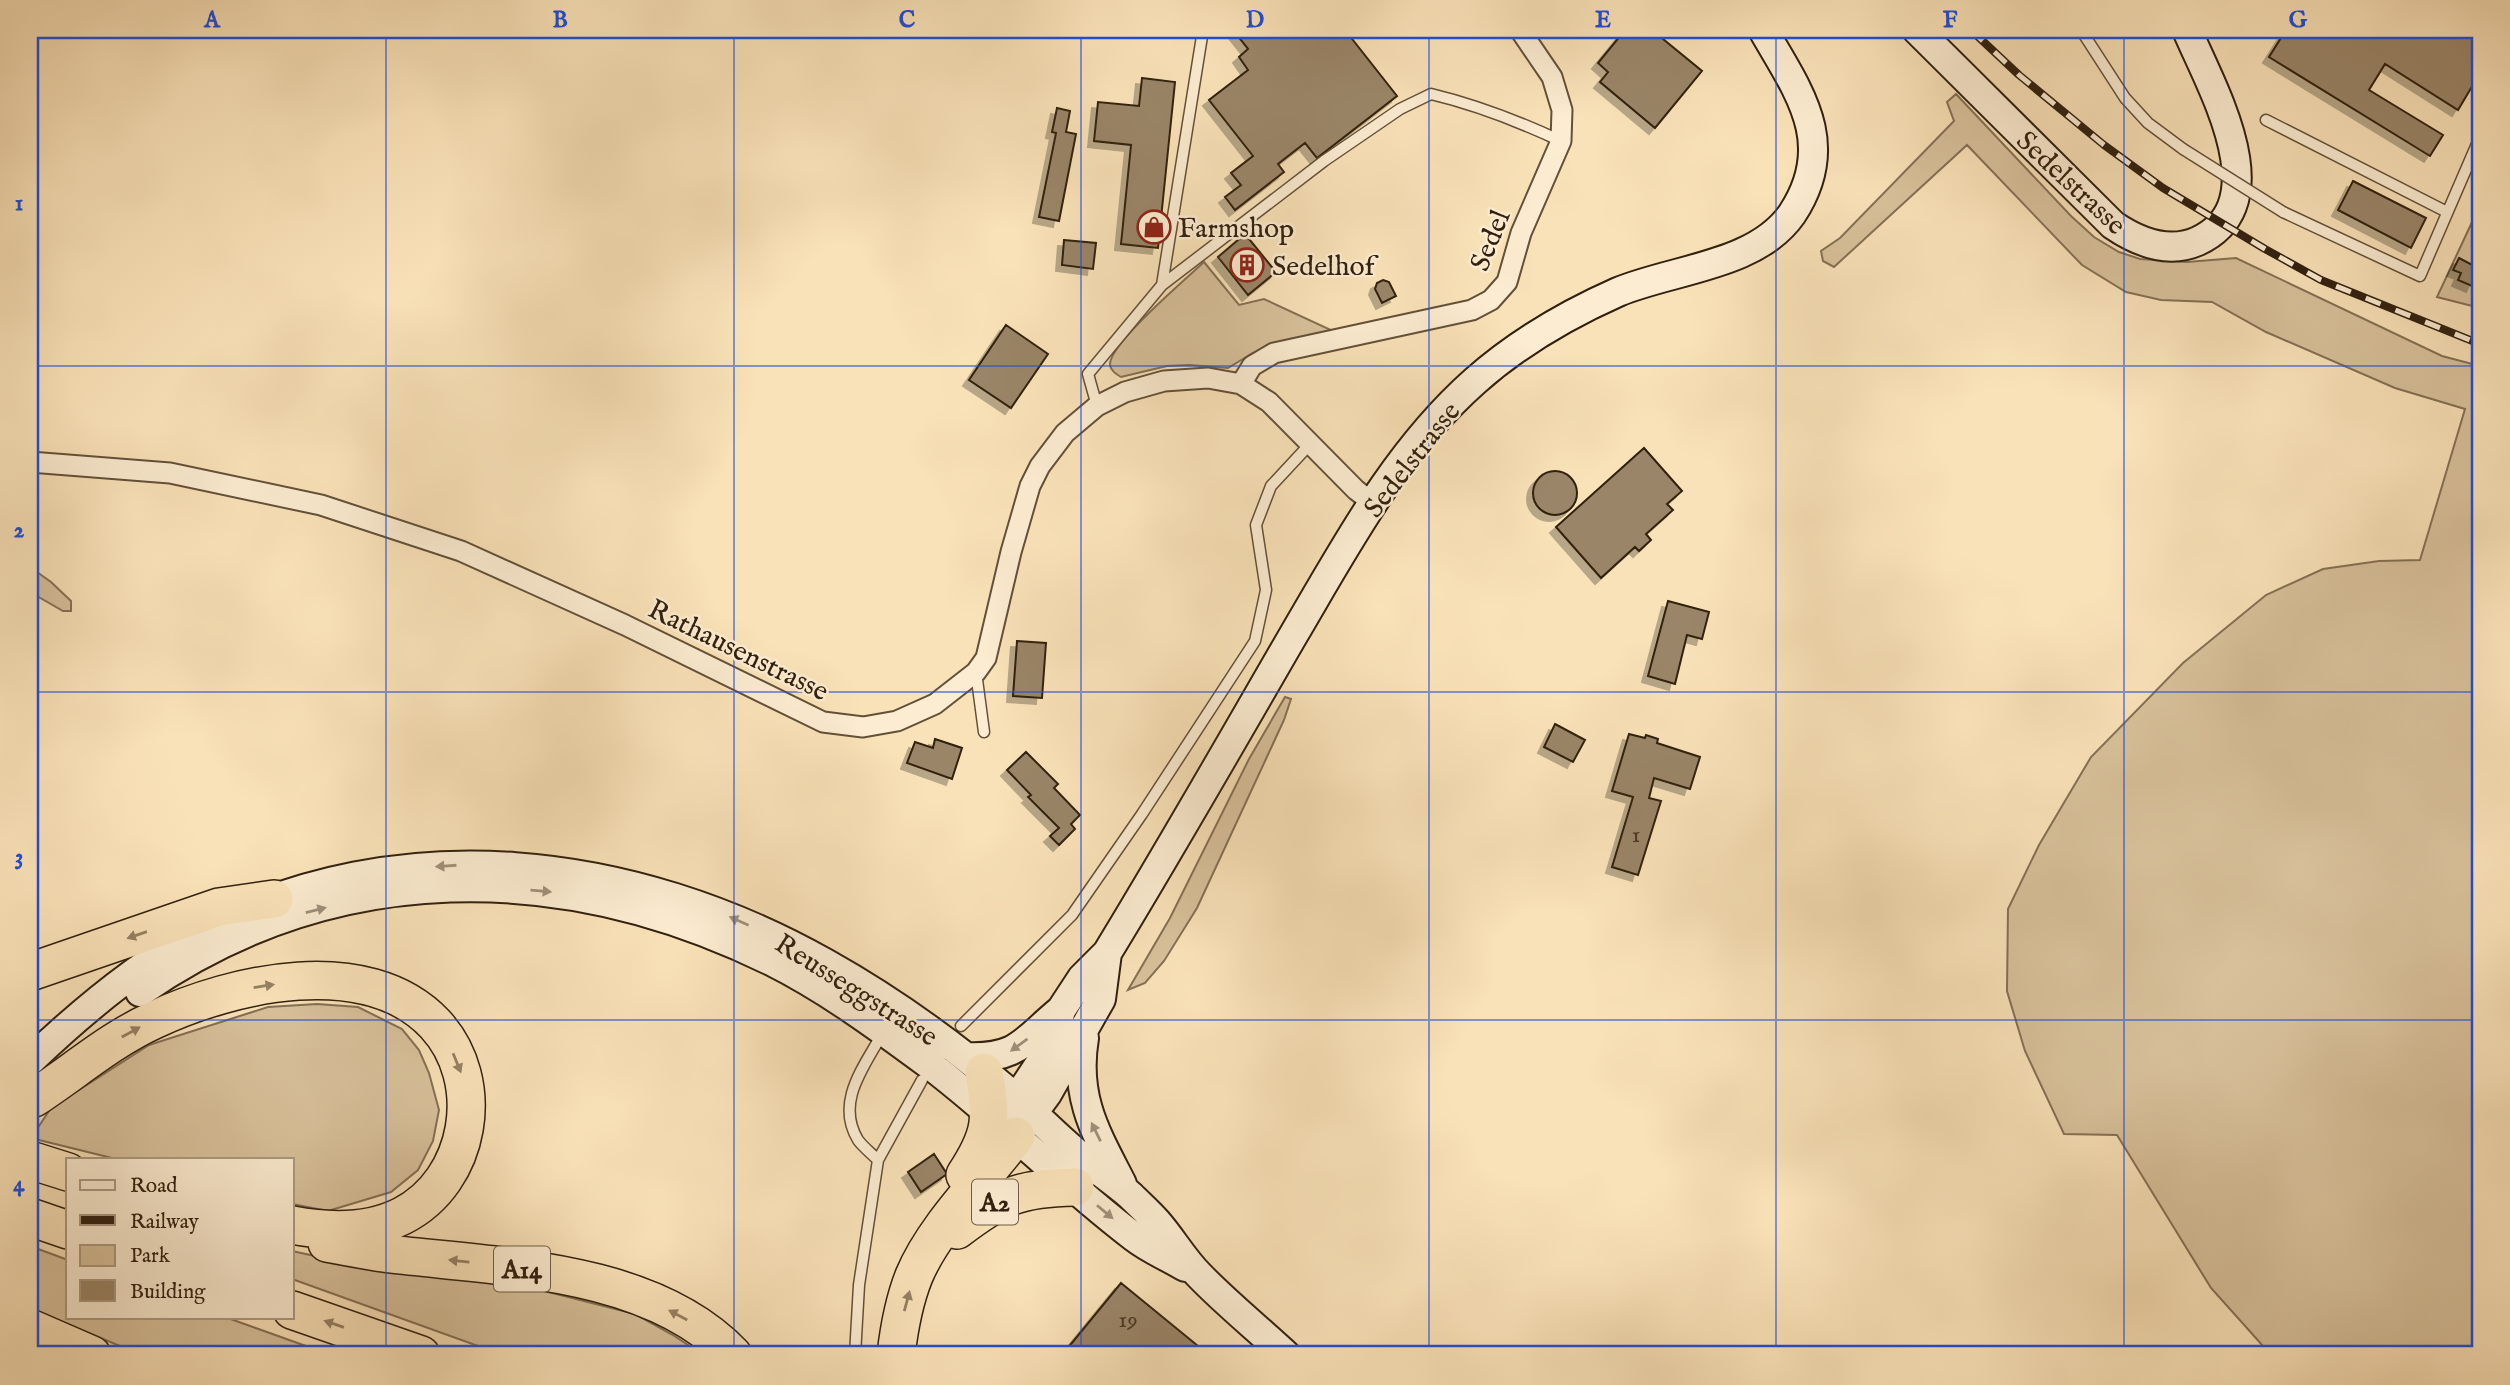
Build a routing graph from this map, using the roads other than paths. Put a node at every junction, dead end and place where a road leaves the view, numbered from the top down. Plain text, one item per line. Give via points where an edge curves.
1 (1202, 30) edge
2 (1520, 30) edge
3 (1763, 30) edge
4 (1917, 30) edge
5 (2081, 30) edge
6 (2187, 30) edge
7 (2266, 120) dead end
8 (2480, 137) edge
9 (1561, 141) junction
10 (2447, 212) junction
11 (1162, 285) junction
12 (1241, 384) junction
13 (1097, 406) junction
14 (1311, 443) junction
15 (30, 462) edge
16 (1373, 503) junction
17 (976, 672) junction
18 (984, 732) dead end
19 (274, 899) junction
20 (1107, 953) junction
21 (30, 972) edge
22 (1061, 1010) junction
23 (961, 1026) dead end
24 (1086, 1027) junction
25 (883, 1032) junction
26 (30, 1062) edge
27 (975, 1065) junction
28 (922, 1080) dead end
29 (32, 1100) edge
30 (1014, 1115) junction
31 (30, 1160) edge
32 (878, 1160) junction
33 (66, 1171) edge
34 (1075, 1187) junction
35 (1127, 1193) junction
36 (30, 1216) edge
37 (294, 1226) edge
38 (66, 1229) edge
39 (294, 1237) edge
40 (928, 1250) junction
41 (1197, 1273) junction
42 (294, 1311) edge
43 (30, 1328) edge
44 (92, 1355) edge
45 (421, 1355) edge
46 (733, 1355) edge
47 (855, 1355) edge
48 (896, 1355) edge
49 (1286, 1355) edge

1 - 11 lane
2 - 9 street, Sedel via 1552,77 1562,110
3 - 16 main road, Sedelstrasse via 1811,123 1810,174 1789,217 1747,250 1635,285 1535,335 1479,378 1434,421
4 - 6 main road, Sedelstrasse via 2113,225 2140,240 2179,246 2202,239 2221,223 2232,203 2238,176 2233,141
5 - 10 lane, bridge via 2125,98 2148,123 2283,212 2420,276
7 - 10 lane
8 - 10 lane
9 - 11 lane via 1484,108 1432,94 1399,109 1324,161
9 - 12 street, Sedel via 1521,233 1507,282 1491,300 1472,310 1274,353 1252,366
11 - 13 lane via 1088,374
12 - 13 street, Rathausenstrasse via 1208,378 1164,381
12 - 14 street, Rathausenstrasse via 1269,402
13 - 17 street, Rathausenstrasse via 1052,448 1030,486 986,658
14 - 16 street, Rathausenstrasse
14 - 23 lane via 1271,486 1256,525 1266,590 1255,641 1072,915
15 - 17 street, Rathausenstrasse via 170,473 321,505 461,551 823,722 863,727 897,721 935,704
16 - 20 main road, Sedelstrasse
17 - 18 lane
19 -> 21 highway via 219,907
19 - 26 main road, Reusseggstrasse via 171,948 97,1002
27 -> 19 main road, Reusseggstrasse via 880,997 784,941 682,899 601,877 501,866 433,867 358,876
20 - 22 main road, Sedelstrasse via 1082,978
20 - 24 main road, Sedelstrasse via 1101,999
22 -> 27 main road via 1013,1051
22 - 30 main road, Sedelstrasse via 1052,1045 1023,1089
24 - 30 main road, Sedelstrasse via 1060,1072
35 -> 24 main road via 1084,1102 1081,1070
29 -> 25 main road, Reusseggstrasse via 56,1066 101,1023 188,961 289,917 412,890 542,891 618,904 670,919 773,962
25 - 30 main road, Reusseggstrasse
25 - 32 lane via 853,1084 849,1106 859,1141
27 - 30 highway
28 - 32 lane
29 -> 37 highway via 132,1031 225,994 320,981 374,988 397,998 435,1024 463,1078 465,1121 454,1163 417,1207 381,1224 335,1230
30 - 34 main road, Reusseggstrasse
30 - 35 main road, Reusseggstrasse
30 - 40 highway, A2
31 - 33 highway
32 - 47 lane via 859,1285
34 - 40 highway, A2 via 1039,1189 998,1201
34 -> 41 main road, Reusseggstrasse via 1136,1239
35 - 41 main road, Reusseggstrasse
36 - 38 highway
46 -> 39 highway, A14 via 680,1315 588,1280
48 -> 40 highway, A2 via 914,1277
41 - 49 main road, Reusseggstrasse
45 -> 42 highway
43 - 44 highway

